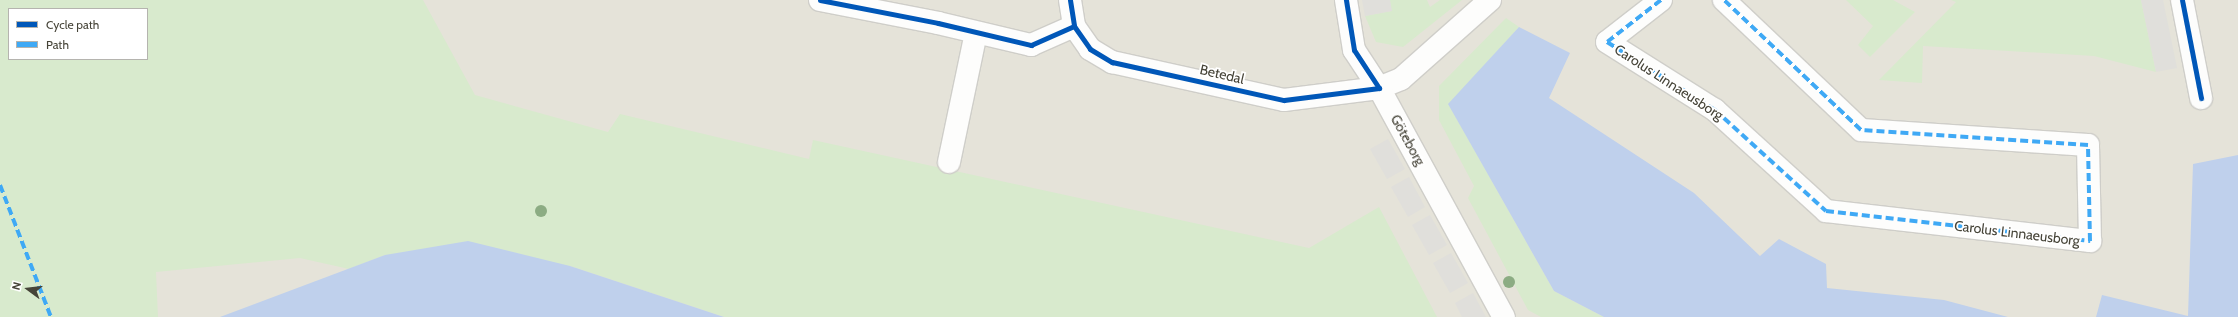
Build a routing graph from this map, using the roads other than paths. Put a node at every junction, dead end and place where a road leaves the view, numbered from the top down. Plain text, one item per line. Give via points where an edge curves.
1 (820, 0) edge
2 (1070, 0) edge
3 (1346, 0) edge
4 (1490, 0) edge
5 (1661, 0) edge
6 (1724, 0) edge
7 (2182, 0) edge
8 (1074, 26) junction
9 (976, 33) junction
10 (1379, 88) junction
11 (2200, 98) dead end
12 (949, 162) dead end
13 (1504, 317) edge

1 - 9 street
2 - 8 street, Betedal
3 - 10 street, Göteborg via 1354,50
4 - 10 street via 1401,79
5 - 6 street, Carolus Linnaeusborg via 1607,42 1715,110 1826,211 2090,241 2088,145 1861,130
7 - 11 street
8 - 9 street via 1031,45
8 - 10 street, Betedal via 1090,49 1112,62 1284,100
9 - 12 street
10 - 13 street, Göteborg

